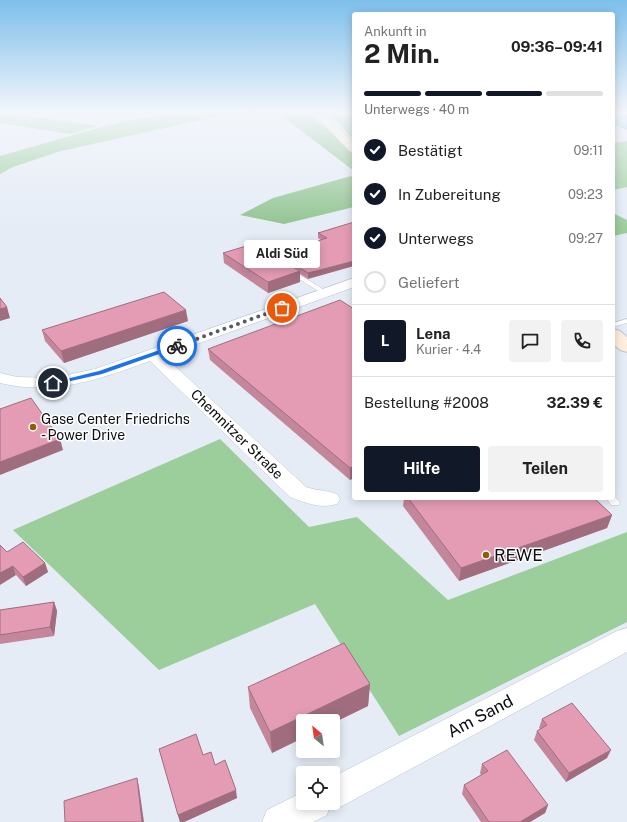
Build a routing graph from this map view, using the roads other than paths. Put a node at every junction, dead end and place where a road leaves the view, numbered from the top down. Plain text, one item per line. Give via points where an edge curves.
1 (285, 268) edge
2 (352, 283) edge
3 (324, 293) junction
4 (627, 321) edge
5 (615, 324) edge
6 (615, 337) edge
7 (627, 346) edge
8 (153, 355) junction
9 (0, 378) edge
10 (329, 499) dead end
11 (627, 639) edge
12 (340, 790) edge
13 (302, 810) edge
14 (279, 822) edge

1 - 3 lane
2 - 3 street
3 - 8 street
4 - 5 lane
6 - 7 main road
8 - 9 street via 100,372 53,383 17,382
8 - 10 street, Chemnitzer Straße via 298,492 317,499
11 - 12 street, Am Sand
13 - 14 street

